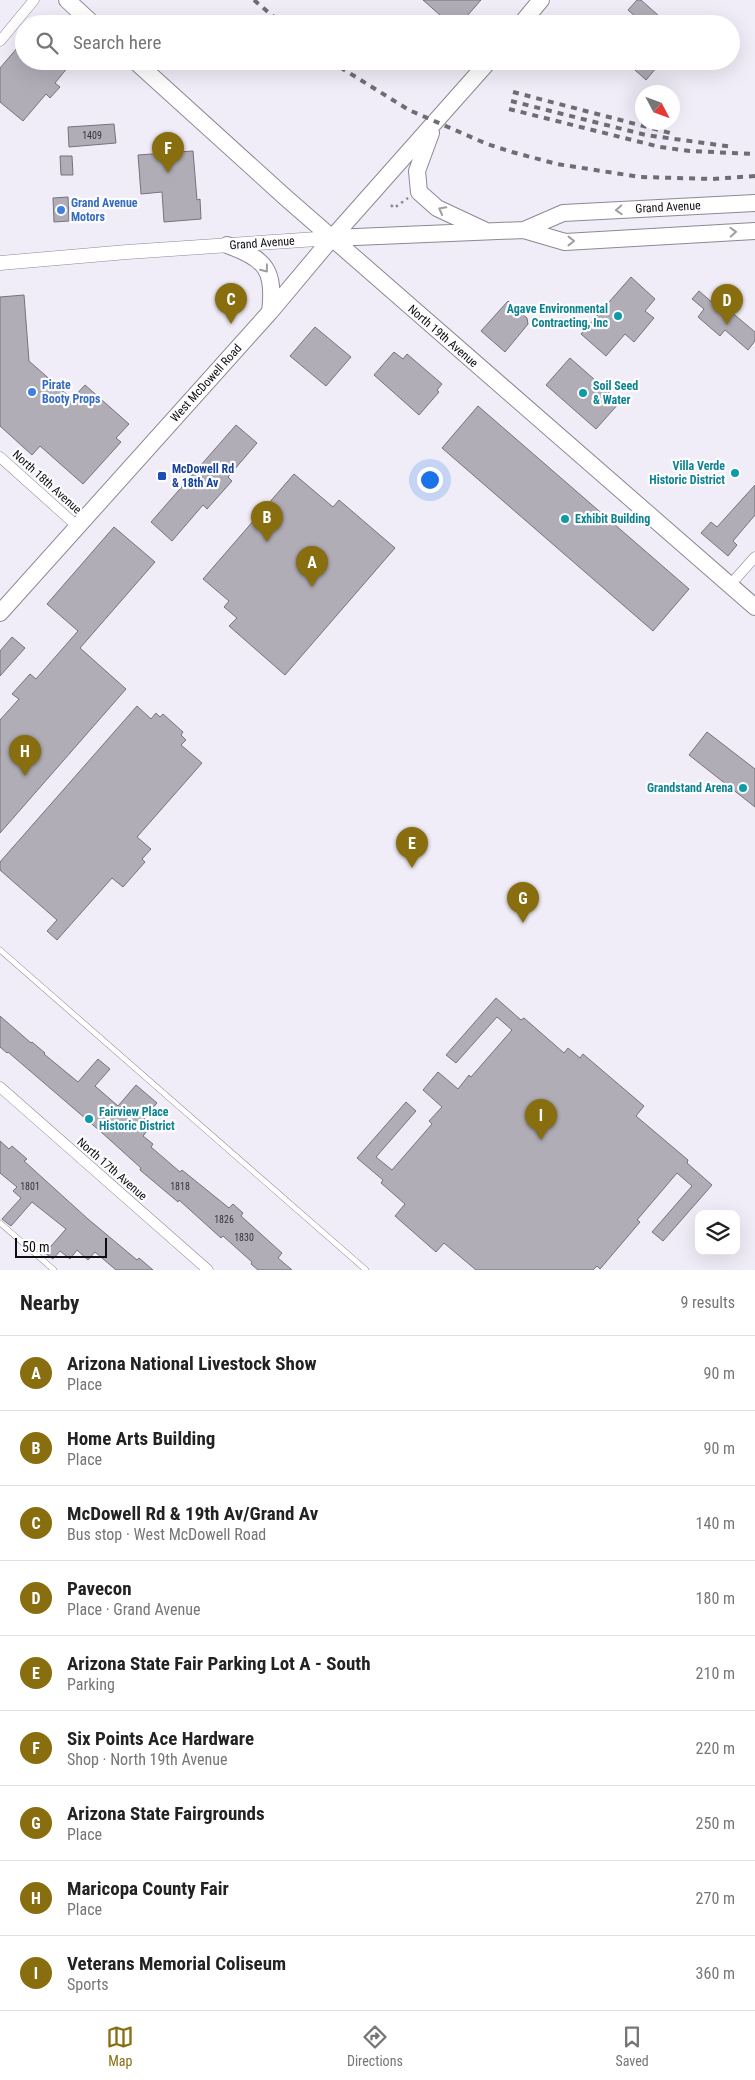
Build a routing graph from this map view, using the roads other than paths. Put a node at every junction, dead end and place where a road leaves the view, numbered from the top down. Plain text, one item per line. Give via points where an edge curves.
1 (34, 0) edge
2 (67, 0) edge
3 (542, 0) edge
4 (22, 15) edge
5 (83, 15) edge
6 (529, 15) edge
7 (15, 23) edge
8 (0, 41) edge
9 (144, 70) edge
10 (480, 70) edge
11 (435, 122) junction
12 (755, 202) edge
13 (524, 230) junction
14 (486, 231) junction
15 (755, 231) edge
16 (332, 238) junction
17 (227, 245) junction
18 (0, 263) edge
19 (270, 312) junction
20 (0, 457) edge
21 (77, 526) junction
22 (755, 557) edge
23 (730, 585) junction
24 (755, 607) edge
25 (0, 613) edge
26 (0, 950) edge
27 (0, 1088) edge
28 (0, 1223) edge
29 (54, 1270) edge
30 (208, 1270) edge
31 (366, 1270) edge

1 - 4 street
2 - 5 main road
3 - 6 main road
7 - 8 street
9 - 16 main road, North 19th Avenue
10 - 11 main road, West McDowell Road
14 -> 11 main road via 437,208 419,192 417,171
11 - 16 main road, West McDowell Road
12 -> 13 main road, Grand Avenue via 563,213
13 - 14 main road, Grand Avenue
13 -> 15 main road, Grand Avenue via 565,242
14 - 16 main road, Grand Avenue
16 - 17 main road, Grand Avenue
16 - 19 main road, West McDowell Road
16 - 23 main road, North 19th Avenue
17 - 18 main road, Grand Avenue
17 -> 19 main road via 254,257 267,270 272,282
19 - 21 main road, West McDowell Road
20 - 21 street, North 18th Avenue
21 - 25 main road, West McDowell Road
22 - 23 street
23 - 24 main road, North 19th Avenue
26 - 31 lane
27 - 30 street, North 17th Avenue
28 - 29 lane

